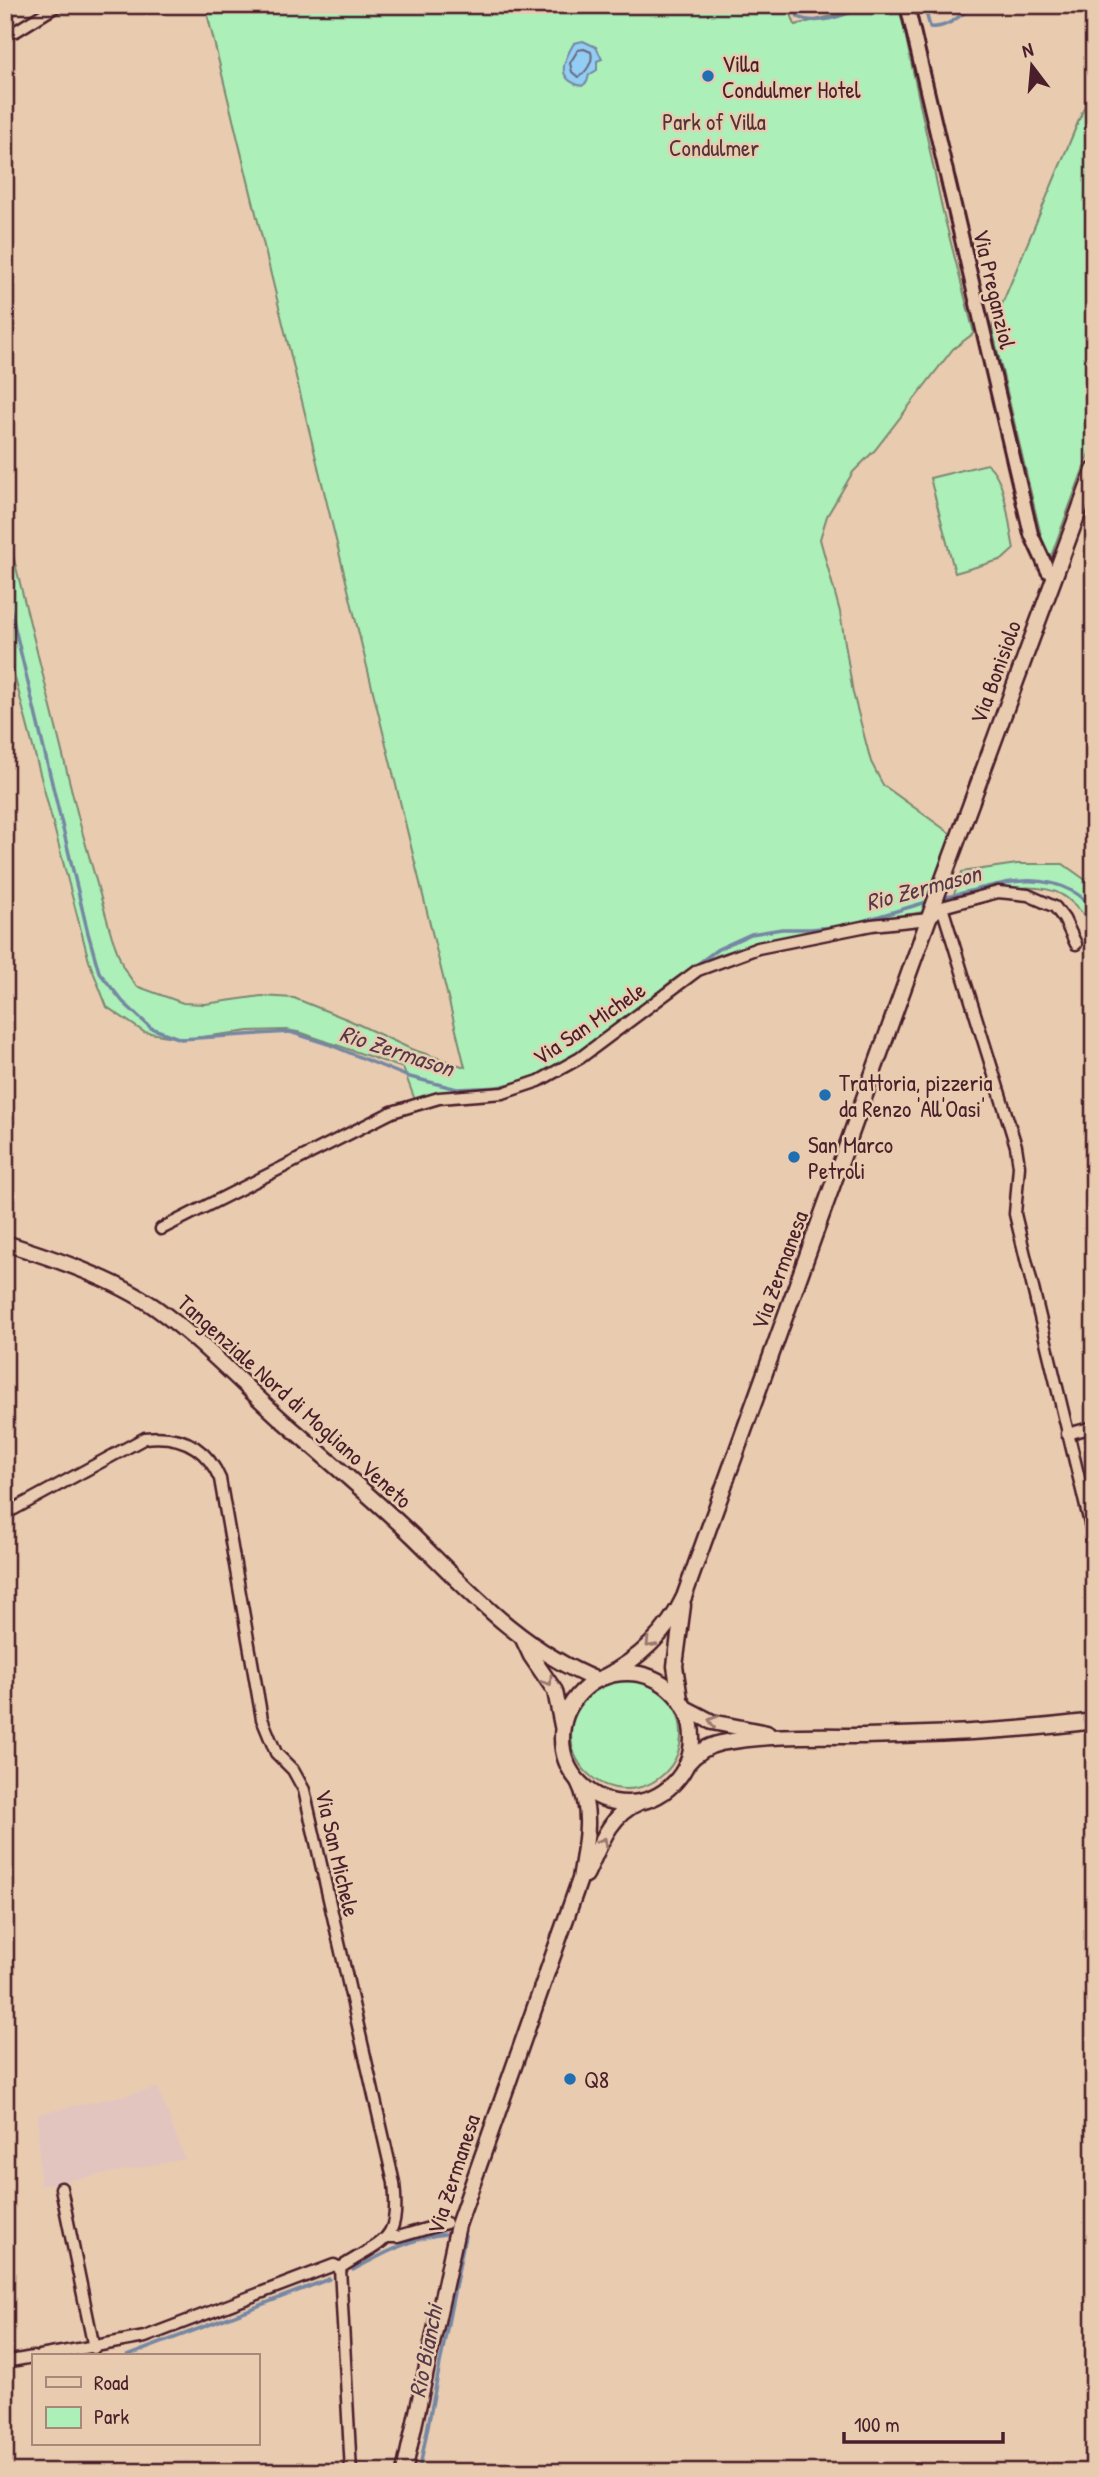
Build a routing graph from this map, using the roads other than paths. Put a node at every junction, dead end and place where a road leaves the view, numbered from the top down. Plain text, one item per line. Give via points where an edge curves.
1 (58, 5) edge
2 (907, 5) edge
3 (5, 32) edge
4 (1094, 470) edge
5 (1056, 574) junction
6 (939, 890) joint
7 (942, 907) junction
8 (929, 919) junction
9 (1076, 944) dead end
10 (161, 1229) dead end
11 (5, 1243) edge
12 (1094, 1427) edge
13 (1067, 1434) junction
14 (5, 1514) edge
15 (1094, 1540) edge
16 (684, 1597) junction
17 (523, 1639) junction
18 (600, 1679) junction
19 (683, 1704) junction
20 (1094, 1721) edge
21 (563, 1728) junction
22 (792, 1736) junction
23 (686, 1765) junction
24 (578, 1781) junction
25 (646, 1800) junction
26 (575, 1898) junction
27 (61, 2188) dead end
28 (446, 2223) dead end
29 (389, 2237) junction
30 (340, 2268) junction
31 (94, 2348) junction
32 (54, 2354) edge
33 (32, 2357) edge
34 (5, 2362) edge
35 (351, 2472) edge
36 (404, 2472) edge

1 - 3 street via 16,31
2 - 5 street, Via Preganziol via 1031,534 1048,571
4 - 5 main road, Via Bonisiolo
5 - 6 main road, Via Bonisiolo
6 - 8 main road, Via Zermanesa
7 - 8 street, Via Zermanesa
7 - 9 street, Via Zermanesa via 998,892 1028,895 1055,907
7 - 13 street via 1016,1146 1015,1214
8 - 10 street, Via San Michele via 812,936 718,961 698,970 580,1059 539,1081 503,1093 439,1098 393,1112
8 - 16 main road, Via Zermanesa
11 - 17 main road, Tangenziale Nord di Mogliano Veneto via 80,1269 154,1307 367,1492 462,1587
12 - 13 street
13 - 15 street
14 - 29 street, Via San Michele via 145,1438 189,1443 215,1467 266,1733 304,1790 394,2183 397,2212
16 -> 18 main road, Via Zermanesa via 647,1647 628,1665
16 - 19 main road, Via Zermanesa via 675,1666
17 - 18 main road, Tangenziale Nord di Mogliano Veneto
17 -> 21 main road, Tangenziale Nord di Mogliano Veneto via 555,1691
18 - 19 main road via 625,1673 646,1676 665,1685
18 - 21 main road, Via Zermanesa via 574,1700
22 -> 19 main road via 712,1722
19 - 23 main road, Via Zermanesa via 692,1746
20 - 22 main road via 1003,1731
21 - 24 main road, Via Zermanesa via 562,1746
22 - 23 main road via 711,1746
23 - 25 main road, Via Zermanesa via 676,1780
24 - 25 main road via 609,1800
24 - 26 main road, Via Zermanesa via 586,1802 588,1830
26 -> 25 main road, Via Zermanesa via 616,1817
26 - 36 main road, Via Zermanesa via 457,2225
27 - 31 street
28 - 29 street
29 - 30 street
30 - 31 street via 334,2265 145,2337
30 - 35 street
31 - 32 street
33 - 34 street

